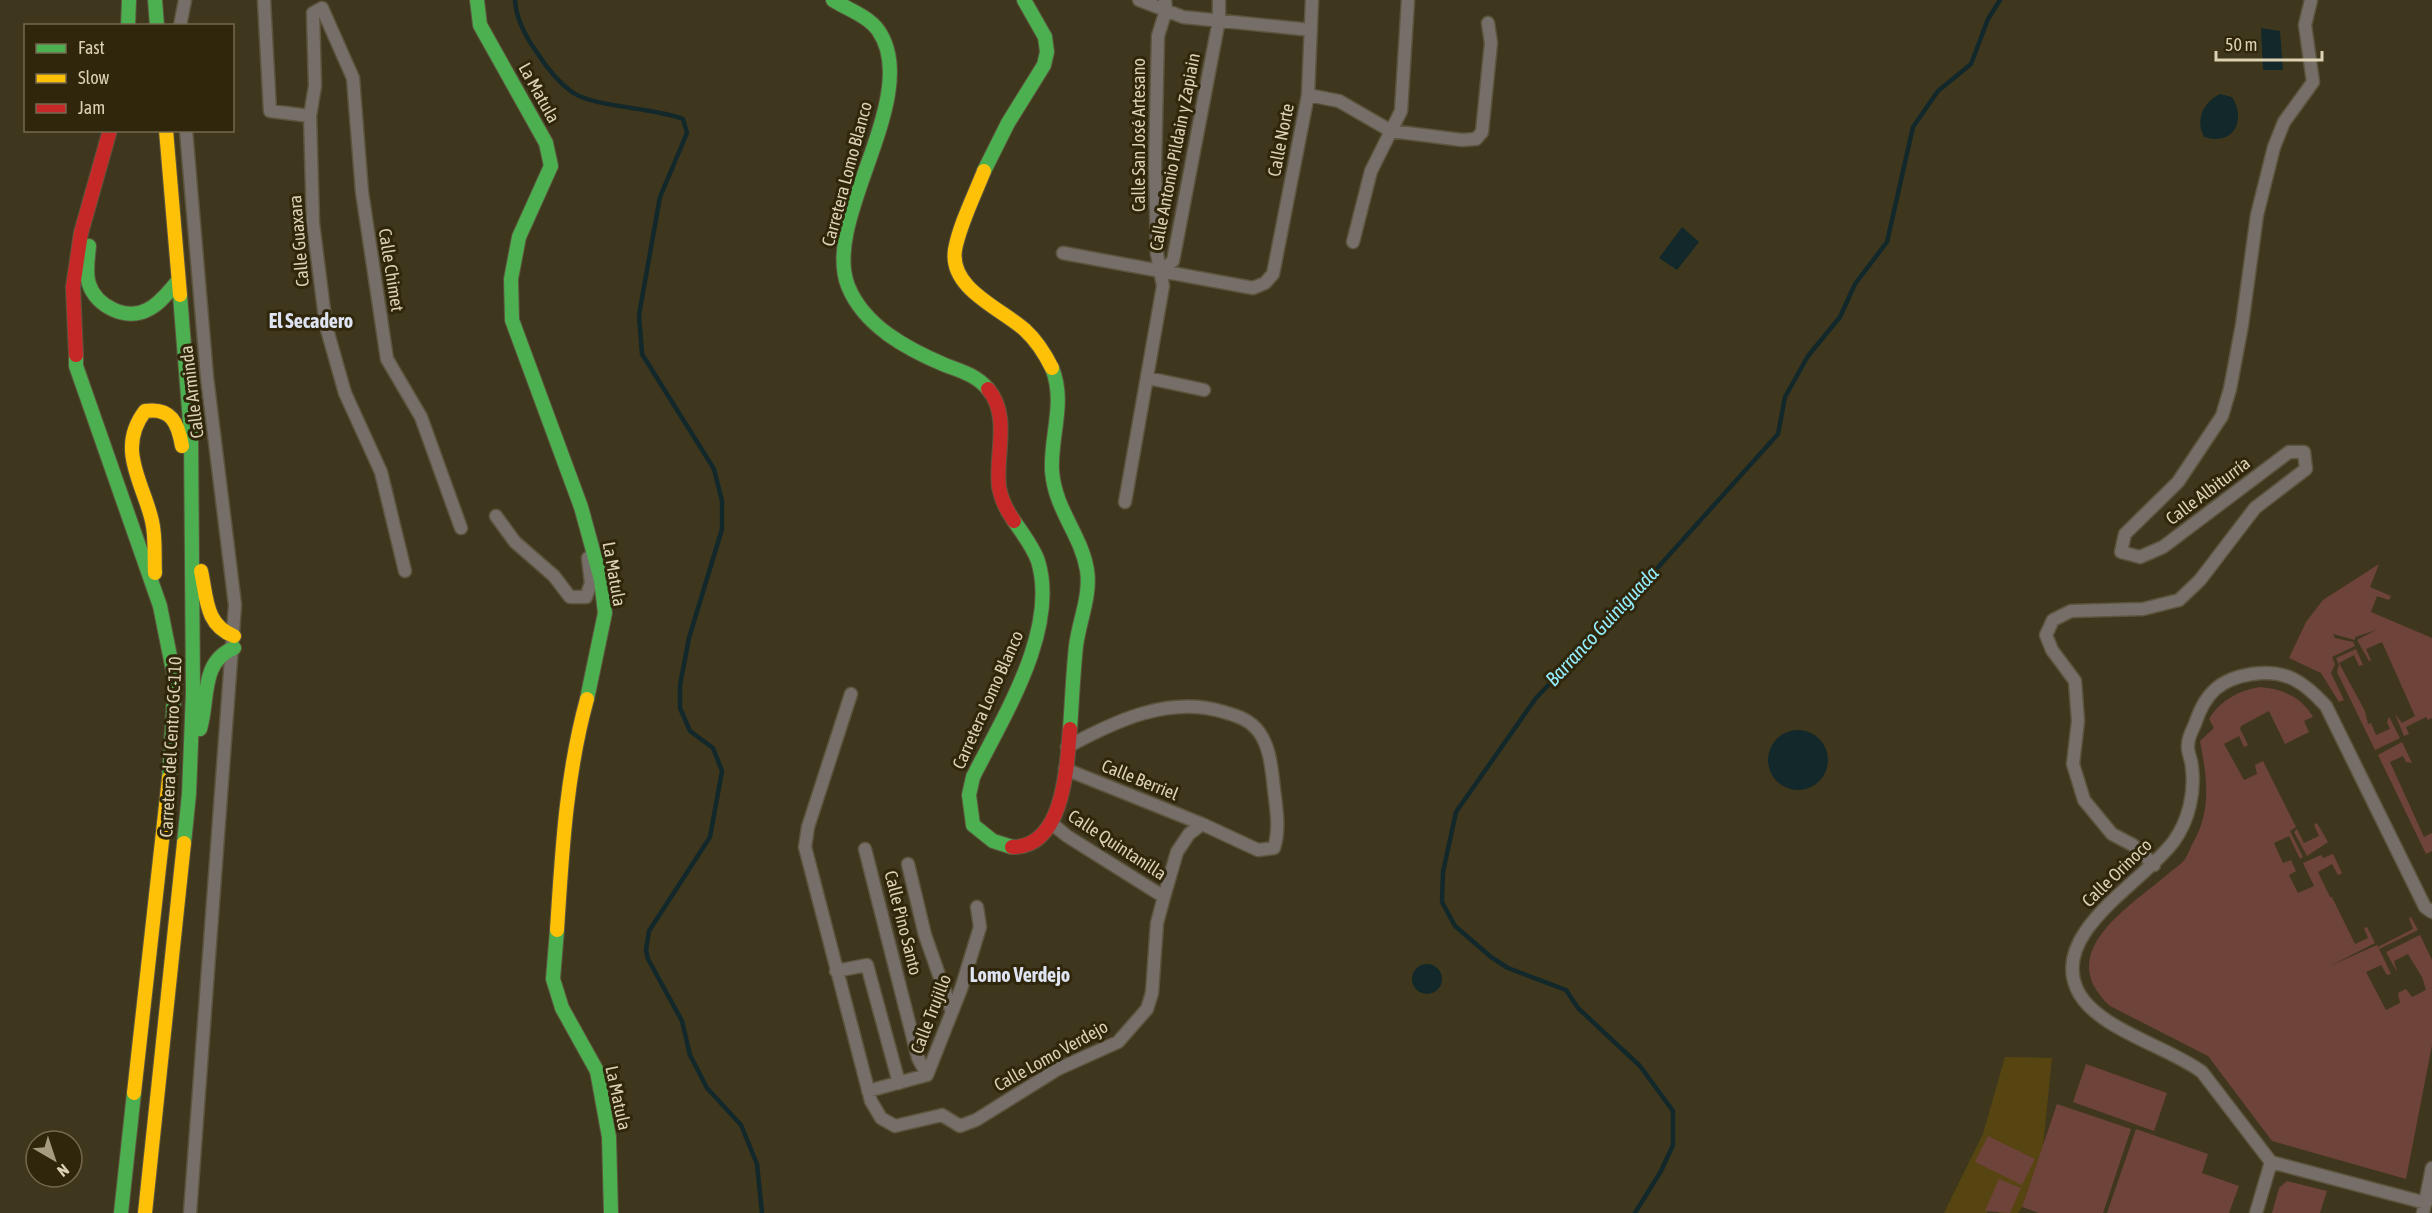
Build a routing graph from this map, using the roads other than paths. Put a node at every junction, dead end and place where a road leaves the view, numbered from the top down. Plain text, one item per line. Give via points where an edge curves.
1 (129, 0) edge
2 (184, 0) edge
3 (264, 0) edge
4 (477, 0) edge
5 (833, 0) edge
6 (1024, 0) edge
7 (1139, 0) edge
8 (1219, 0) edge
9 (1312, 0) edge
10 (1408, 0) edge
11 (2311, 0) edge
12 (155, 2) edge
13 (1166, 5) edge
14 (322, 8) joint
15 (1219, 21) junction
16 (1488, 23) dead end
17 (128, 24) edge
18 (157, 24) edge
19 (162, 24) edge
20 (180, 24) edge
21 (1311, 30) junction
22 (1308, 95) junction
23 (310, 116) junction
24 (1391, 130) junction
25 (109, 132) edge
26 (166, 132) edge
27 (174, 132) edge
28 (186, 132) edge
29 (93, 190) junction
30 (175, 229) junction
31 (1353, 242) dead end
32 (1063, 253) dead end
33 (1161, 270) junction
34 (178, 281) junction
35 (1148, 378) junction
36 (1204, 390) dead end
37 (1125, 502) dead end
38 (581, 507) junction
39 (496, 516) dead end
40 (461, 528) dead end
41 (194, 543) junction
42 (405, 571) dead end
43 (158, 600) junction
44 (234, 642) junction
45 (851, 694) dead end
46 (1067, 747) junction
47 (192, 750) junction
48 (1065, 769) junction
49 (1051, 823) junction
50 (1202, 824) junction
51 (865, 849) dead end
52 (908, 864) dead end
53 (2154, 865) junction
54 (1164, 897) junction
55 (977, 907) dead end
56 (2432, 912) edge
57 (836, 971) junction
58 (952, 1012) junction
59 (927, 1075) junction
60 (899, 1083) junction
61 (868, 1091) junction
62 (2271, 1162) junction
63 (2432, 1168) edge
64 (2424, 1208) edge
65 (121, 1213) edge
66 (145, 1213) edge
67 (190, 1213) edge
68 (611, 1213) edge
69 (2256, 1213) edge

1 - 17 street
2 - 20 street
3 - 23 street via 270,111
4 - 38 street, La Matula via 480,25 546,143 551,166 519,237 510,279 512,320
5 - 49 street, Carretera Lomo Blanco via 878,30 888,49 884,105 844,247 842,266 850,291 866,315 900,343 979,380 994,395 1002,425 1000,489 1038,562 1042,616 1018,682 973,777 969,795 973,825 992,841 1012,849 1032,842
6 - 46 street via 1046,37 1046,61 1039,81 1009,121 987,162 954,254 957,271 975,292 1034,339 1055,374 1061,406 1052,455 1056,497 1082,551 1088,580 1076,644
7 - 13 street
8 - 15 street, Calle Antonio Pildain y Zapiain
9 - 21 street, Calle Norte
10 - 24 street via 1401,111
11 - 53 street, Calle Albiturría via 2305,26 2313,82 2284,122 2274,147 2257,215 2242,325 2222,416 2178,482 2125,534 2121,552 2140,557 2163,547 2289,452 2304,452 2306,469 2255,508 2200,580 2179,600 2143,609 2071,611 2053,621 2046,635 2075,681 2078,721 2073,764 2084,800 2112,834 2133,844
12 - 18 street
12 - 19 street
13 - 15 street via 1183,16
13 - 33 street, Calle San José Artesano via 1158,36 1155,165 1157,254
14 - 23 street, Calle Guaxara via 313,14 315,86
14 - 40 street, Calle Chimet via 353,78 362,192 387,359 421,417
15 - 21 street
15 - 33 street, Calle Antonio Pildain y Zapiain via 1173,261
16 - 24 street via 1491,43 1482,132 1476,139
21 - 22 street, Calle Norte
22 - 24 street via 1339,101
22 - 33 street, Calle Norte via 1273,274 1265,283 1252,288
23 - 42 street, Calle Guaxara via 313,223 326,326 345,393 381,472
24 - 31 street via 1371,171
25 - 29 street
26 - 30 street
27 - 30 street
28 - 44 street, Calle Arminda via 207,377 231,552
29 - 34 street via 89,283 100,299 113,310 128,314 145,312
29 - 43 street via 73,286 76,366
30 - 34 street, Carretera del Centro GC-110
32 - 33 street
33 - 35 street, Calle Antonio Pildain y Zapiain via 1163,286
34 - 41 street, Carretera del Centro GC-110 via 191,435
35 - 36 street
35 - 37 street, Calle Antonio Pildain y Zapiain
38 - 39 street via 591,583 586,597 570,597 554,576 515,542
38 - 68 street, La Matula via 601,580 604,613 596,664 576,739 553,979 562,1008 597,1071 609,1137
41 - 43 street via 179,426 161,409 145,411 130,432 130,448 152,522
41 - 44 street via 209,618
41 - 47 street, Carretera del Centro GC-110
43 - 65 street, Carretera del Centro GC-110 via 175,681 170,767
44 - 47 street via 210,663 204,720
44 - 67 street, Calle Arminda
45 - 57 street, Calle Lomo Verdejo via 805,847
46 - 48 street
46 - 50 street via 1146,711 1210,707 1243,717 1259,732 1270,755 1279,834 1274,848 1258,850
47 - 66 street, Carretera del Centro GC-110
48 - 49 street
48 - 50 street, Calle Berriel
49 - 54 street, Calle Quintanilla
50 - 54 street, Calle Lomo Verdejo via 1189,834 1178,852
51 - 59 street, Calle Pino Santo via 918,1058
52 - 58 street via 925,935
53 - 56 street, Calle Orinoco via 2175,839 2189,809 2194,783 2187,745 2200,707 2213,690 2231,677 2267,672 2291,675 2308,686 2326,706 2425,907
53 - 62 street, Calle Orinoco via 2088,925 2073,954 2076,989 2099,1016 2202,1072
54 - 61 street, Calle Lomo Verdejo via 1147,1009 1118,1042 1058,1069 960,1126 942,1115 895,1126 881,1118
55 - 58 street, Calle Trujillo via 980,927
57 - 60 street via 867,964
57 - 61 street, Calle Lomo Verdejo
58 - 59 street, Calle Trujillo
59 - 60 street, Calle Trujillo
60 - 61 street, Calle Trujillo
62 - 64 street
62 - 69 street
63 - 64 street

